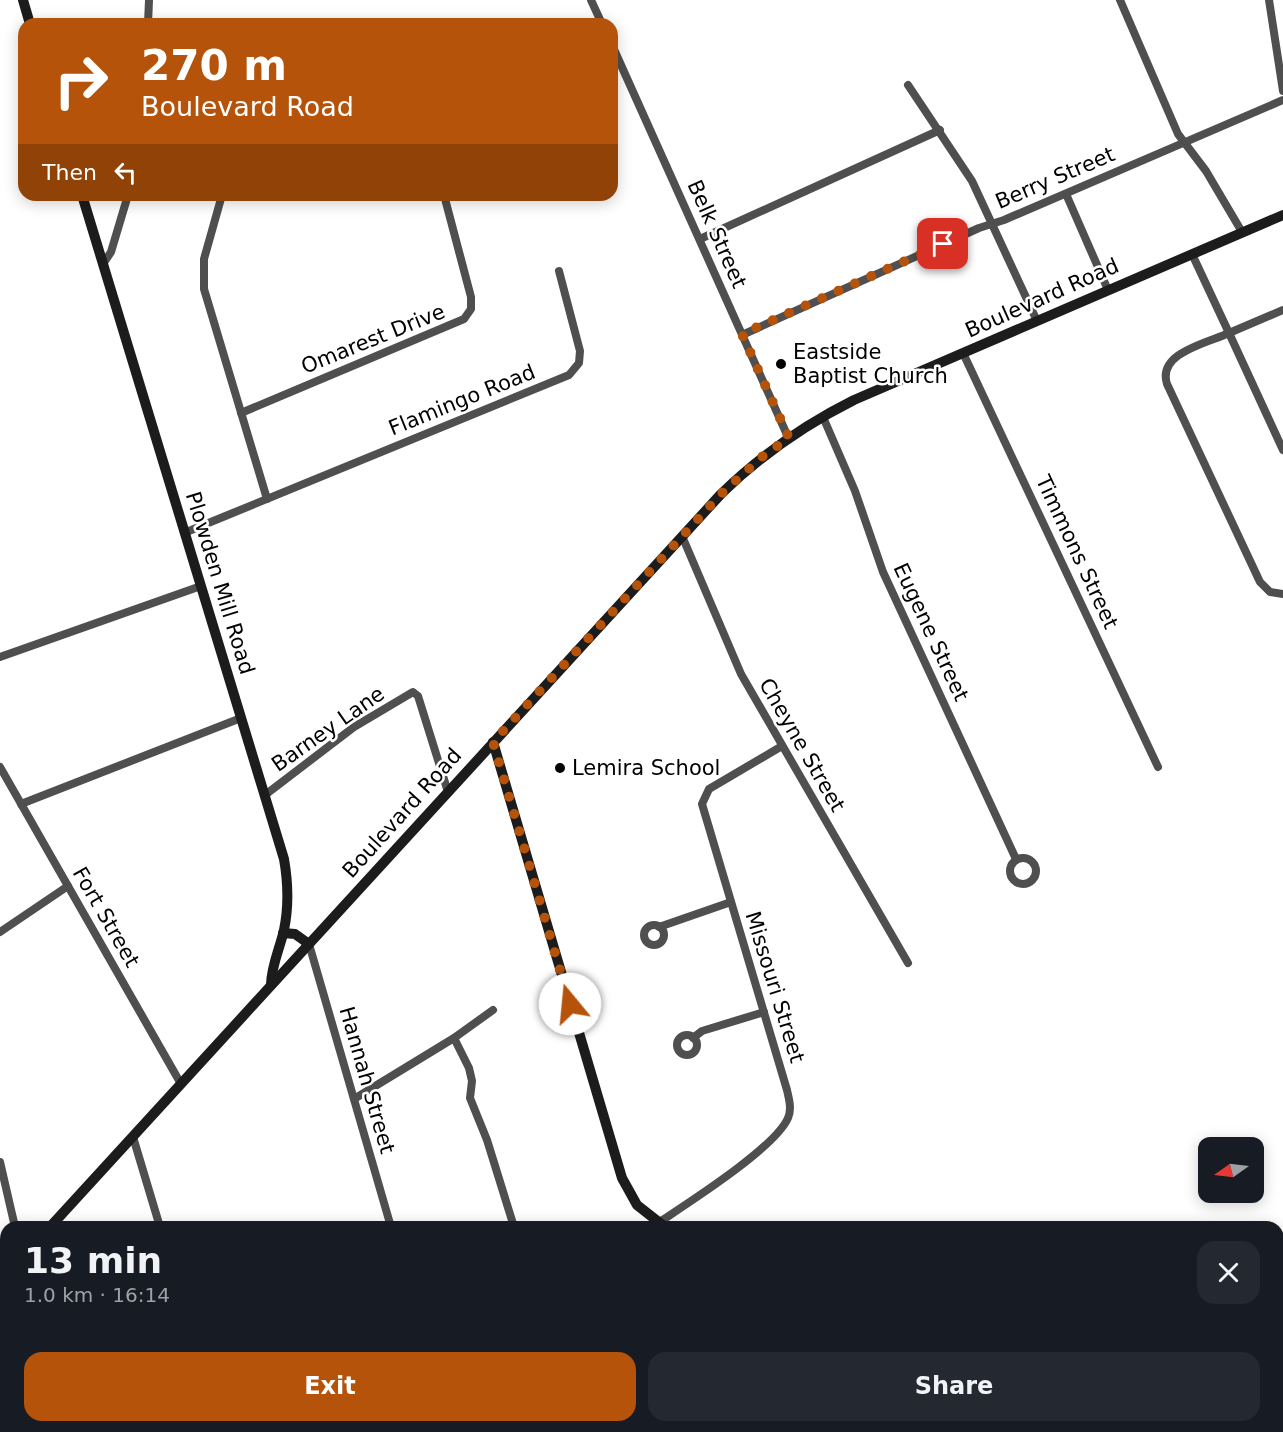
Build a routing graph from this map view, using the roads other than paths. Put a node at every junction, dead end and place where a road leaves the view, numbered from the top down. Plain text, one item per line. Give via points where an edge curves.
1 (23, 0) edge
2 (149, 0) edge
3 (591, 0) edge
4 (1120, 0) edge
5 (1269, 0) edge
6 (28, 18) edge
7 (148, 18) edge
8 (599, 18) edge
9 (618, 58) edge
10 (908, 85) dead end
11 (1283, 91) edge
12 (1283, 100) edge
13 (940, 130) junction
14 (1185, 142) junction
15 (1066, 194) junction
16 (84, 201) edge
17 (126, 201) edge
18 (220, 201) edge
19 (446, 201) edge
20 (1283, 215) edge
21 (993, 224) junction
22 (1242, 232) junction
23 (700, 239) junction
24 (1192, 254) junction
25 (103, 264) junction
26 (559, 272) dead end
27 (1108, 290) junction
28 (1283, 310) edge
29 (1037, 321) junction
30 (1229, 333) junction
31 (742, 334) junction
32 (963, 353) junction
33 (241, 413) junction
34 (823, 417) junction
35 (789, 438) junction
36 (1283, 450) edge
37 (267, 499) junction
38 (184, 533) junction
39 (682, 536) junction
40 (201, 586) junction
41 (1283, 594) edge
42 (0, 657) edge
43 (241, 718) junction
44 (493, 742) junction
45 (782, 746) junction
46 (1158, 766) dead end
47 (0, 767) edge
48 (448, 792) junction
49 (265, 795) junction
50 (21, 804) junction
51 (1016, 859) dead end
52 (68, 886) junction
53 (731, 902) junction
54 (659, 927) dead end
55 (0, 933) edge
56 (283, 933) junction
57 (309, 944) junction
58 (908, 963) dead end
59 (271, 985) junction
60 (493, 1010) dead end
61 (764, 1012) junction
62 (454, 1038) junction
63 (693, 1038) dead end
64 (181, 1084) junction
65 (354, 1099) junction
66 (133, 1137) junction
67 (0, 1162) edge
68 (14, 1221) edge
69 (56, 1221) edge
70 (158, 1221) edge
71 (389, 1221) edge
72 (512, 1221) edge
73 (657, 1221) edge
74 (667, 1221) edge

1 - 6 street
2 - 7 street
3 - 8 street
4 - 14 street via 1173,123
5 - 11 street
9 - 23 street, Belk Street
10 - 13 street
12 - 14 street, Berry Street
13 - 21 street
13 - 23 street
14 - 15 street, Berry Street
14 - 22 street
15 - 21 street, Berry Street
15 - 27 street
16 - 25 street, Plowden Mill Road
17 - 25 street via 111,252
18 - 33 street via 204,259 203,282
19 - 33 street, Omarest Drive via 471,297 471,309 464,319
20 - 22 street, Boulevard Road
21 - 29 street
21 - 31 street, Berry Street
22 - 24 street, Boulevard Road
23 - 31 street, Belk Street
24 - 27 street, Boulevard Road
24 - 30 street
25 - 38 street, Plowden Mill Road
26 - 37 street, Flamingo Road via 580,351 579,363 572,373
27 - 29 street, Boulevard Road
28 - 30 street
29 - 32 street, Boulevard Road
30 - 36 street
30 - 41 street via 1173,358 1165,376 1260,582 1270,592
31 - 35 street, Belk Street
32 - 34 street, Boulevard Road
32 - 46 street, Timmons Street
33 - 37 street
34 - 35 street, Boulevard Road
34 - 51 street, Eugene Street via 855,491 883,572
35 - 39 street, Boulevard Road via 740,475
37 - 38 street, Flamingo Road
38 - 40 street, Plowden Mill Road
39 - 44 street, Boulevard Road
39 - 45 street, Cheyne Street via 741,674
40 - 42 street
40 - 43 street, Plowden Mill Road
43 - 49 street, Plowden Mill Road
43 - 50 street
44 - 48 street, Boulevard Road
44 - 73 street via 622,1178 637,1205
45 - 53 street, Missouri Street via 717,784 703,797
45 - 58 street, Cheyne Street
47 - 50 street, Fort Street
48 - 49 street, Barney Lane via 418,696 413,692 354,727
48 - 57 street, Boulevard Road
49 - 56 street, Plowden Mill Road via 287,875
50 - 52 street, Fort Street
52 - 55 street
52 - 64 street, Fort Street
53 - 54 street
53 - 61 street, Missouri Street
56 - 57 street via 295,934
56 - 59 street, Plowden Mill Road
57 - 59 street, Boulevard Road
57 - 65 street, Hannah Street
59 - 64 street, Boulevard Road
60 - 62 street
61 - 63 street via 702,1031
61 - 74 street, Missouri Street via 787,1090 788,1117 782,1128 752,1156
62 - 65 street
62 - 72 street via 469,1068 471,1101
64 - 66 street, Boulevard Road
65 - 71 street, Hannah Street
66 - 69 street, Boulevard Road
66 - 70 street
67 - 68 street

